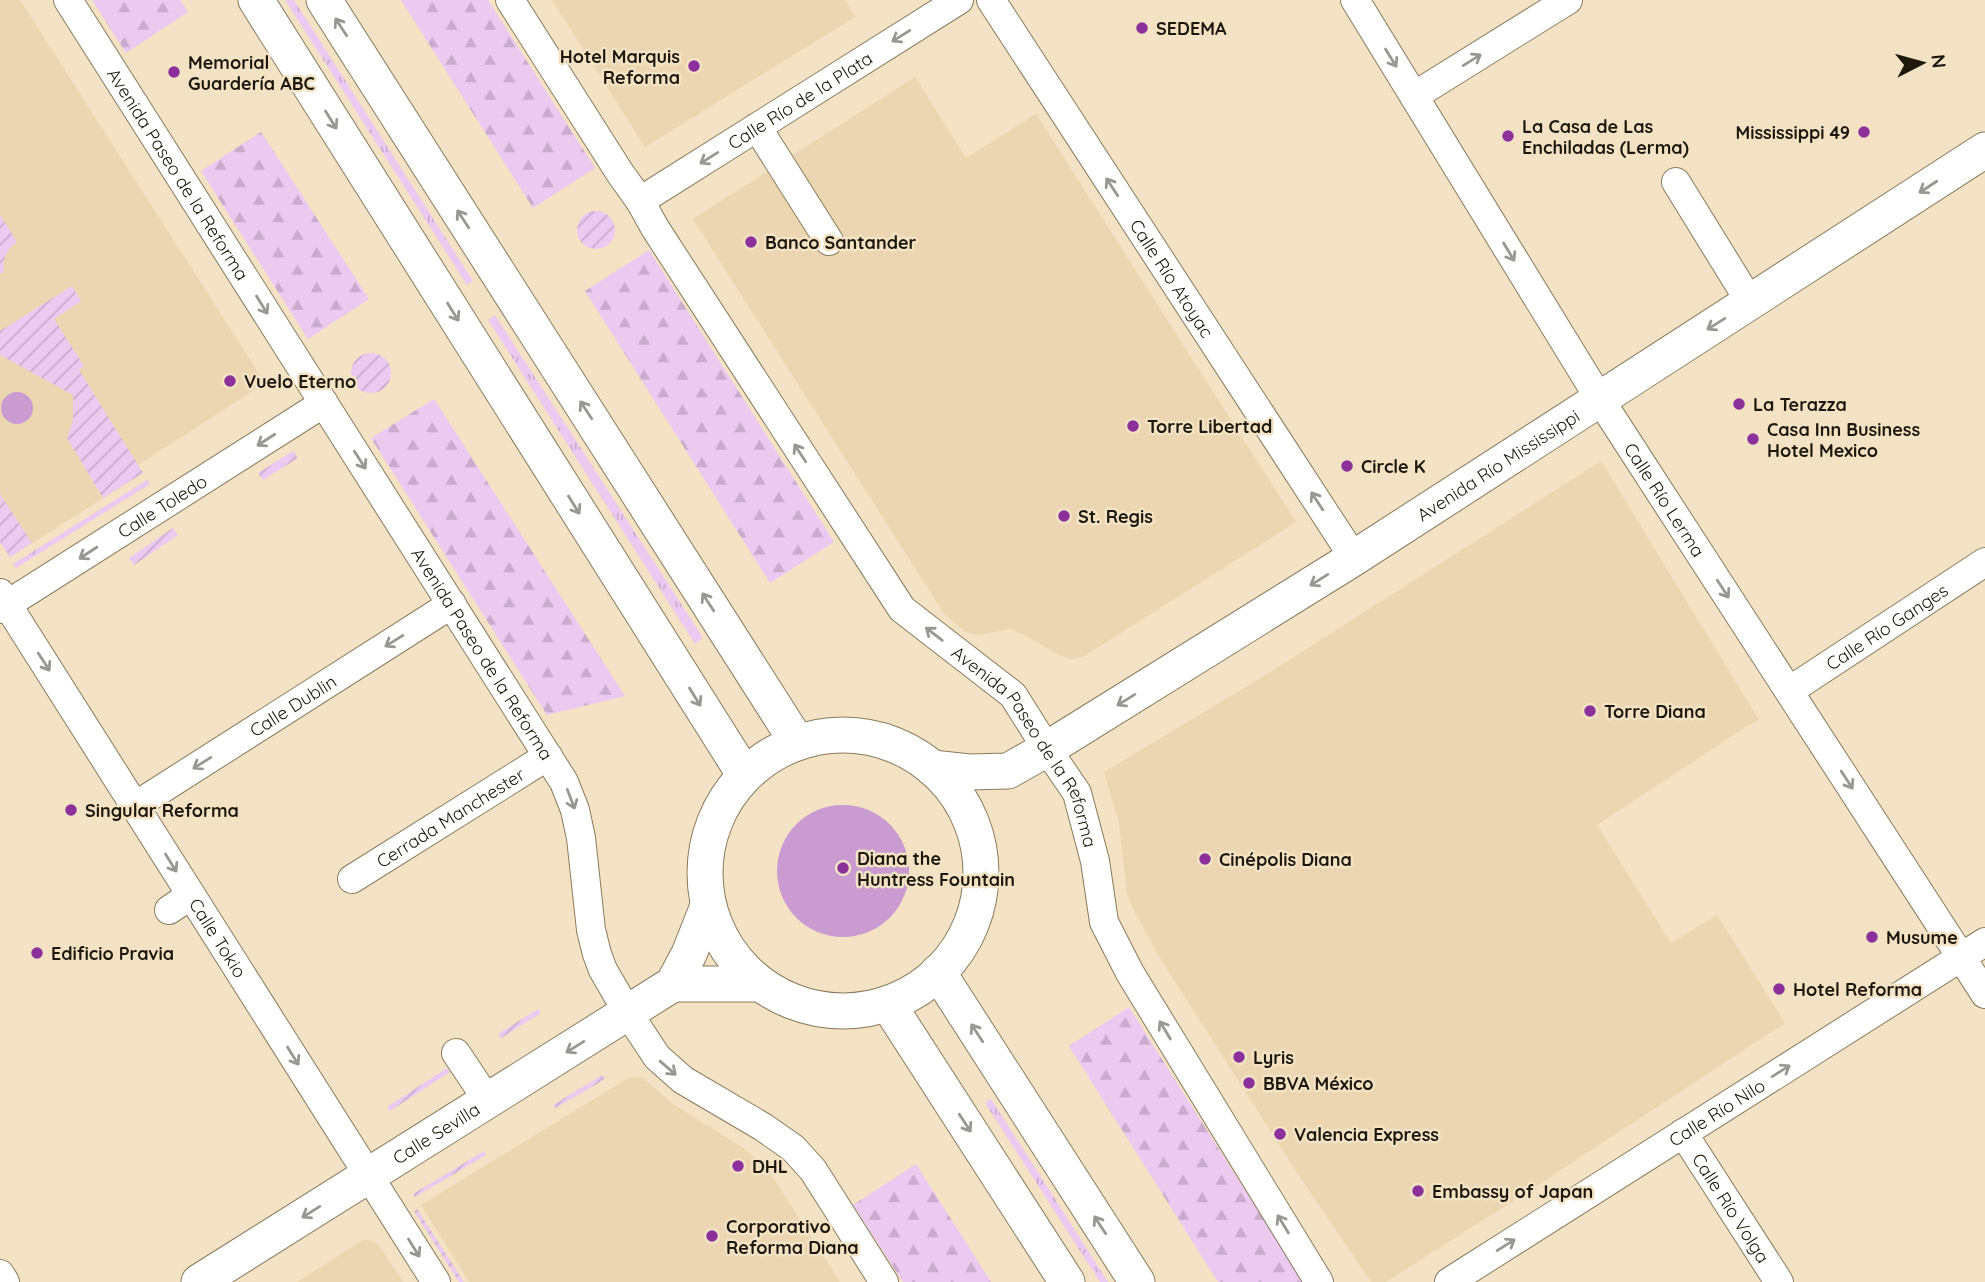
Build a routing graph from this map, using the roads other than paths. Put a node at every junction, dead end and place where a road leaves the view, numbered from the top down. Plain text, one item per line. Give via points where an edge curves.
1 (68, 0) edge
2 (256, 0) edge
3 (324, 0) edge
4 (510, 0) edge
5 (958, 0) edge
6 (991, 0) edge
7 (1355, 0) edge
8 (1567, 0) edge
9 (1414, 96) junction
10 (757, 127) junction
11 (1985, 150) edge
12 (1676, 182) dead end
13 (640, 201) junction
14 (829, 241) dead end
15 (1750, 302) junction
16 (1599, 398) junction
17 (324, 403) junction
18 (1354, 558) junction
19 (1985, 562) edge
20 (2, 602) edge
21 (452, 604) junction
22 (1789, 691) junction
23 (797, 743) junction
24 (1046, 749) junction
25 (548, 756) junction
26 (932, 768) junction
27 (1008, 771) junction
28 (744, 774) junction
29 (135, 806) junction
30 (978, 848) junction
31 (352, 880) dead end
32 (708, 906) junction
33 (1985, 942) edge
34 (1961, 957) junction
35 (938, 972) junction
36 (673, 984) junction
37 (759, 984) junction
38 (1985, 994) edge
39 (888, 1004) junction
40 (628, 1013) junction
41 (456, 1053) dead end
42 (488, 1101) junction
43 (1683, 1133) junction
44 (369, 1176) junction
45 (0, 1274) edge
46 (5, 1282) edge
47 (199, 1282) edge
48 (436, 1282) edge
49 (884, 1282) edge
50 (1067, 1282) edge
51 (1137, 1282) edge
52 (1319, 1282) edge
53 (1449, 1282) edge
54 (1779, 1282) edge

1 -> 17 street, Avenida Paseo de la Reforma
2 -> 28 main road
23 -> 3 main road
4 - 13 street, Avenida Paseo de la Reforma
5 -> 10 street, Calle Río de la Plata
18 -> 6 street, Calle Río Atoyac
7 -> 9 street, Calle Río Lerma
9 -> 8 street
9 -> 16 street, Calle Río Lerma
10 -> 13 street, Calle Río de la Plata
10 - 14 street
11 -> 15 main road, Avenida Río Mississippi
12 - 15 street
24 -> 13 street, Avenida Paseo de la Reforma via 1013,695 902,610
15 -> 16 main road, Avenida Río Mississippi
16 - 18 main road, Avenida Río Mississippi
16 -> 22 street, Calle Río Lerma
17 -> 20 street, Calle Toledo
17 -> 21 street, Avenida Paseo de la Reforma
18 -> 24 main road, Avenida Río Mississippi
19 - 22 street, Calle Río Ganges
20 -> 29 street, Calle Tokio
21 - 25 street, Avenida Paseo de la Reforma
21 -> 29 street, Calle Dublin
22 -> 34 street, Calle Río Lerma
23 - 26 main road via 828,734 875,737 918,755
23 - 28 main road via 782,747
24 - 27 main road, Avenida Río Mississippi
52 -> 24 street, Avenida Paseo de la Reforma via 1130,973 1104,922 1095,861 1077,793
25 - 31 street, Cerrada Manchester
25 -> 40 street, Avenida Paseo de la Reforma via 575,810 597,954
26 - 27 main road, Avenida Río Mississippi
26 - 30 main road via 953,787 974,826
27 - 30 main road, Avenida Río Mississippi via 987,805
28 - 32 main road via 718,813 705,859
29 -> 44 street, Calle Tokio via 180,903
30 - 35 main road via 982,870 975,914 956,954
32 - 36 main road, Calle Sevilla
32 - 37 main road via 727,949
33 - 34 street, Calle Río Nilo
34 - 38 street, Calle Río Lerma
43 -> 34 street, Calle Río Nilo
35 - 39 main road via 925,986
51 -> 35 main road
36 - 37 main road
36 - 40 main road, Calle Sevilla
37 - 39 main road via 798,1005 842,1012
39 -> 50 main road
40 -> 42 main road, Calle Sevilla
40 -> 49 street, Avenida Paseo de la Reforma via 657,1057 683,1080 763,1127 813,1170
41 - 42 street
42 - 44 main road, Calle Sevilla
53 -> 43 street, Calle Río Nilo
43 - 54 street, Calle Río Volga
44 -> 47 main road, Calle Sevilla
44 -> 48 street, Calle Tokio
45 - 46 street

